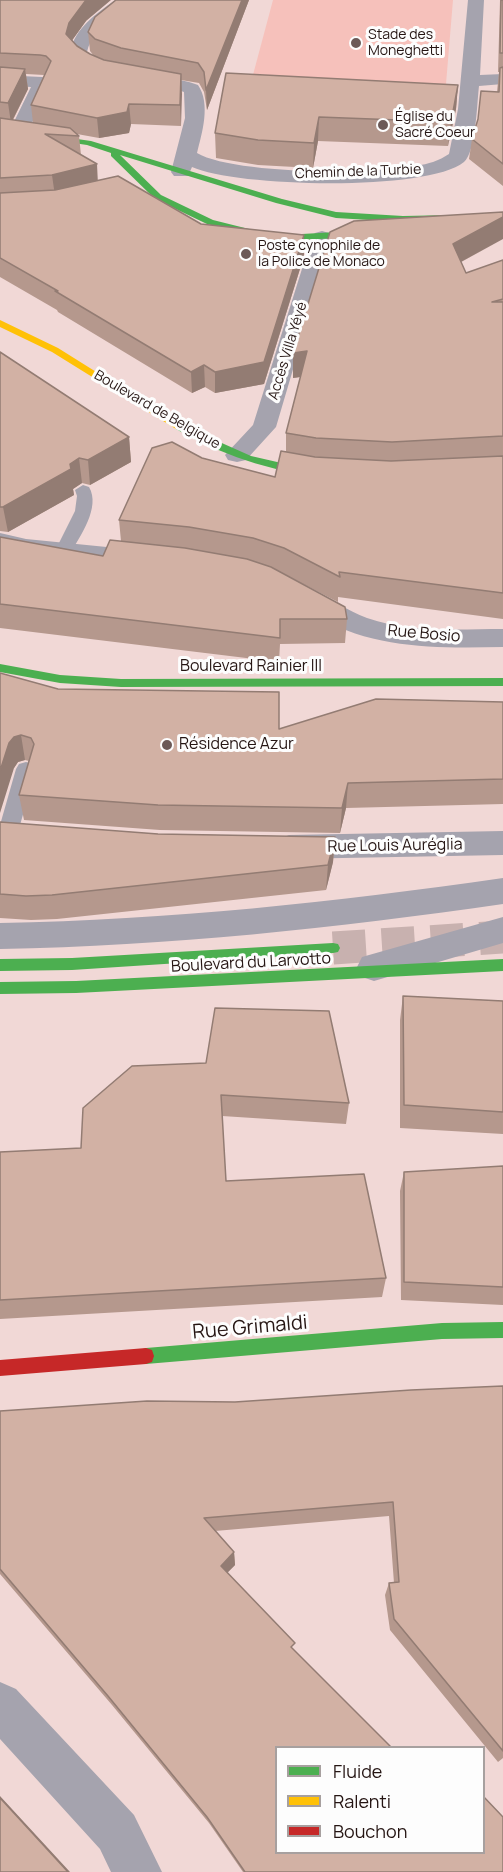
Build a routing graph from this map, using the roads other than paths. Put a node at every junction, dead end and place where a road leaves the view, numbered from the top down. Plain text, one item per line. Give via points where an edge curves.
1 (126, 0) edge
2 (476, 0) edge
3 (0, 80) edge
4 (503, 80) edge
5 (470, 81) junction
6 (0, 130) edge
7 (19, 132) junction
8 (110, 150) junction
9 (181, 175) junction
10 (132, 185) junction
11 (279, 201) junction
12 (173, 205) junction
13 (488, 223) junction
14 (503, 224) edge
15 (236, 229) junction
16 (322, 237) junction
17 (0, 323) edge
18 (237, 455) junction
19 (340, 477) edge
20 (83, 490) dead end
21 (0, 541) edge
22 (63, 551) junction
23 (176, 561) edge
24 (288, 588) edge
25 (503, 638) edge
26 (0, 668) edge
27 (503, 682) edge
28 (26, 769) edge
29 (13, 833) edge
30 (503, 843) edge
31 (266, 846) edge
32 (503, 891) edge
33 (503, 930) edge
34 (0, 936) edge
35 (335, 962) junction
36 (0, 965) edge
37 (503, 965) edge
38 (0, 988) edge
39 (503, 1330) edge
40 (0, 1368) edge
41 (0, 1705) edge
42 (137, 1872) edge

1 - 9 street via 87,33 78,46 79,54 84,61 105,71 192,89 195,107
2 - 5 street, Chemin de la Turbie
3 - 7 street via 42,82
4 - 5 street
5 - 9 street, Chemin de la Turbie via 462,150 446,165 338,176 239,171
6 - 7 main road
7 - 8 main road
8 - 9 main road
8 - 10 main road
9 - 10 main road
9 - 11 main road
9 - 12 main road
10 - 12 main road
11 - 13 main road via 358,218 453,218
11 - 15 main road via 279,220
12 - 15 main road
13 - 14 main road
13 - 16 main road
15 - 16 main road via 284,238
16 - 18 street, Accès Villa Yéyé via 264,427
17 - 18 main road, Boulevard de Belgique via 44,343 189,432
18 - 19 main road, Boulevard de Belgique via 289,470
20 - 22 lane via 86,507
21 - 22 street
22 - 23 street
24 - 25 street, Rue Bosio via 357,625 393,634
26 - 27 main road, Boulevard Rainier III via 89,682 150,684
28 - 29 lane
30 - 31 street, Rue Louis Auréglia
32 - 34 street via 248,921 69,936
33 - 35 street via 404,959
35 - 36 main road, Boulevard du Larvotto
35 - 37 main road, Boulevard du Larvotto
35 - 38 main road, Boulevard du Larvotto via 76,987
39 - 40 main road, Rue Grimaldi via 442,1331
41 - 42 street via 117,1832

